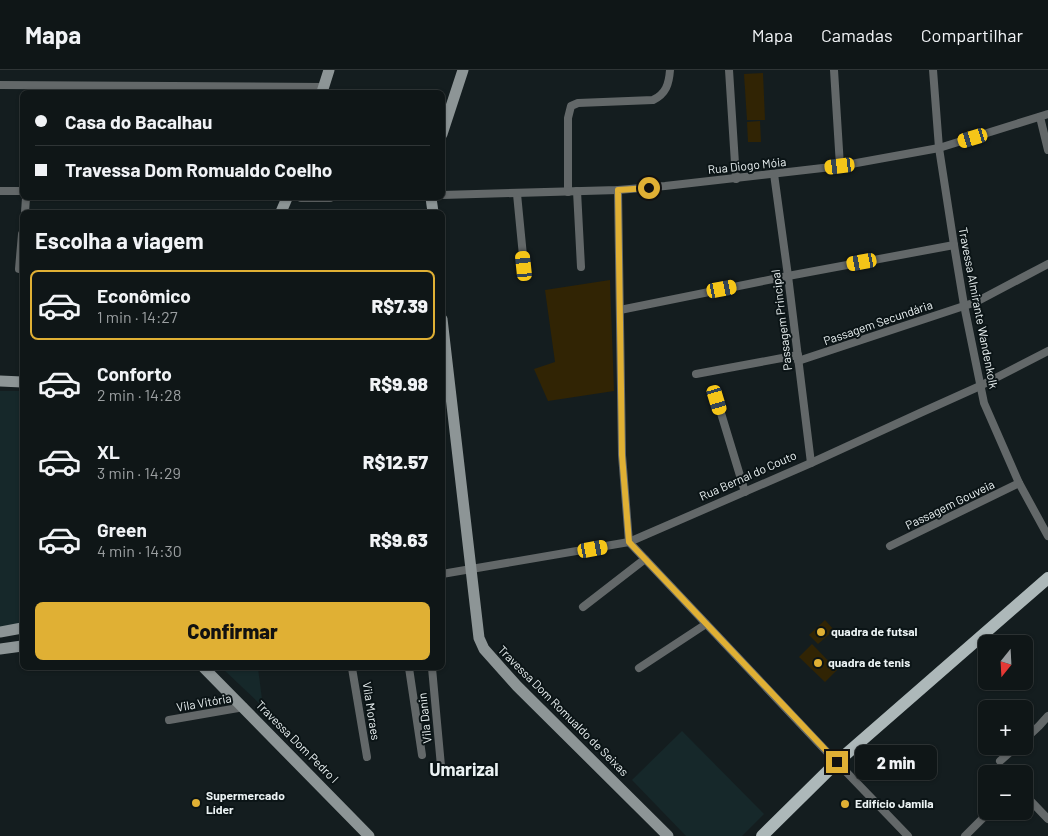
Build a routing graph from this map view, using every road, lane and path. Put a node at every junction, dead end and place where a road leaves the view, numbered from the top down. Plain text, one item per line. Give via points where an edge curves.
1 (329, 70) edge
2 (463, 70) edge
3 (670, 70) edge
4 (729, 70) edge
5 (834, 70) edge
6 (933, 70) edge
7 (0, 85) edge
8 (126, 89) edge
9 (323, 90) edge
10 (1044, 115) edge
11 (445, 125) edge
12 (939, 148) junction
13 (1048, 150) edge
14 (840, 166) junction
15 (774, 174) junction
16 (736, 179) junction
17 (618, 190) junction
18 (0, 191) edge
19 (577, 191) junction
20 (20, 192) edge
21 (568, 192) junction
22 (518, 194) junction
23 (445, 195) edge
24 (954, 245) junction
25 (20, 257) edge
26 (1048, 264) edge
27 (524, 266) dead end
28 (580, 267) dead end
29 (19, 269) dead end
30 (788, 276) junction
31 (964, 305) junction
32 (620, 310) junction
33 (1048, 351) edge
34 (798, 358) junction
35 (696, 374) dead end
36 (445, 378) edge
37 (0, 382) edge
38 (20, 382) edge
39 (980, 386) junction
40 (717, 400) dead end
41 (811, 463) junction
42 (1019, 483) junction
43 (745, 492) junction
44 (1048, 536) edge
45 (629, 542) junction
46 (890, 546) dead end
47 (645, 559) junction
48 (472, 570) junction
49 (445, 574) edge
50 (1048, 578) edge
51 (583, 607) dead end
52 (706, 624) junction
53 (20, 628) edge
54 (0, 632) edge
55 (20, 646) edge
56 (0, 649) edge
57 (639, 668) dead end
58 (206, 670) edge
59 (352, 670) edge
60 (410, 670) edge
61 (432, 670) edge
62 (244, 708) junction
63 (1048, 716) edge
64 (169, 720) dead end
65 (1033, 731) edge
66 (422, 755) dead end
67 (1006, 755) edge
68 (367, 757) dead end
69 (1000, 761) dead end
70 (837, 762) junction
71 (441, 766) dead end
72 (1033, 803) edge
73 (1048, 819) edge
74 (981, 820) edge
75 (369, 836) edge
76 (668, 836) edge
77 (762, 836) edge
78 (908, 836) edge
79 (965, 836) edge

1 - 9 street
2 - 11 street
3 - 21 street via 665,91 652,100 571,106 568,118
4 - 16 street
5 - 14 street
6 - 12 street, Travessa Almirante Wandenkolk
7 - 8 street
8 - 9 street
10 - 12 street, Rua Diogo Móia
10 - 13 street
12 - 14 street, Rua Diogo Móia
12 - 24 street, Travessa Almirante Wandenkolk
14 - 15 street, Rua Diogo Móia
15 - 16 street, Rua Diogo Móia
15 - 30 street, Passagem Principal
16 - 17 street, Rua Diogo Móia
17 - 19 street, Rua Diogo Móia
17 - 32 street
18 - 20 street
19 - 21 street, Rua Diogo Móia
19 - 28 street
21 - 22 street, Rua Diogo Móia
22 - 23 street, Rua Diogo Móia
22 - 27 street
24 - 30 street
24 - 31 street, Travessa Almirante Wandenkolk
25 - 29 street
26 - 31 street, Passagem Secundária
30 - 32 street
30 - 34 street, Passagem Principal
31 - 34 street, Passagem Secundária
31 - 39 street, Travessa Almirante Wandenkolk
32 - 45 street via 622,455
33 - 39 street, Rua Bernal do Couto
34 - 35 street, Passagem Secundária
34 - 41 street, Passagem Principal
36 - 48 street, Travessa Dom Romualdo de Seixas
37 - 38 street
39 - 41 street, Rua Bernal do Couto
39 - 42 street, Travessa Almirante Wandenkolk via 984,403
40 - 43 street
41 - 43 street, Rua Bernal do Couto
42 - 44 street, Travessa Almirante Wandenkolk
42 - 46 street, Passagem Gouveia
43 - 45 street, Rua Bernal do Couto
45 - 47 street
45 - 48 street, Rua Bernal do Couto
47 - 51 street
47 - 52 street
48 - 49 street, Rua Bernal do Couto
48 - 76 street, Travessa Dom Romualdo de Seixas via 479,638 484,650
50 - 70 main road
52 - 57 street
52 - 70 street
53 - 54 street
55 - 56 street
58 - 62 street, Travessa Dom Pedro I
59 - 68 street, Vila Moraes
60 - 66 street
61 - 71 street, Vila Danin
62 - 64 street, Vila Vitória
62 - 75 street, Travessa Dom Pedro I
63 - 65 street
67 - 69 street
70 - 77 main road
70 - 78 street
72 - 73 street
74 - 79 street

